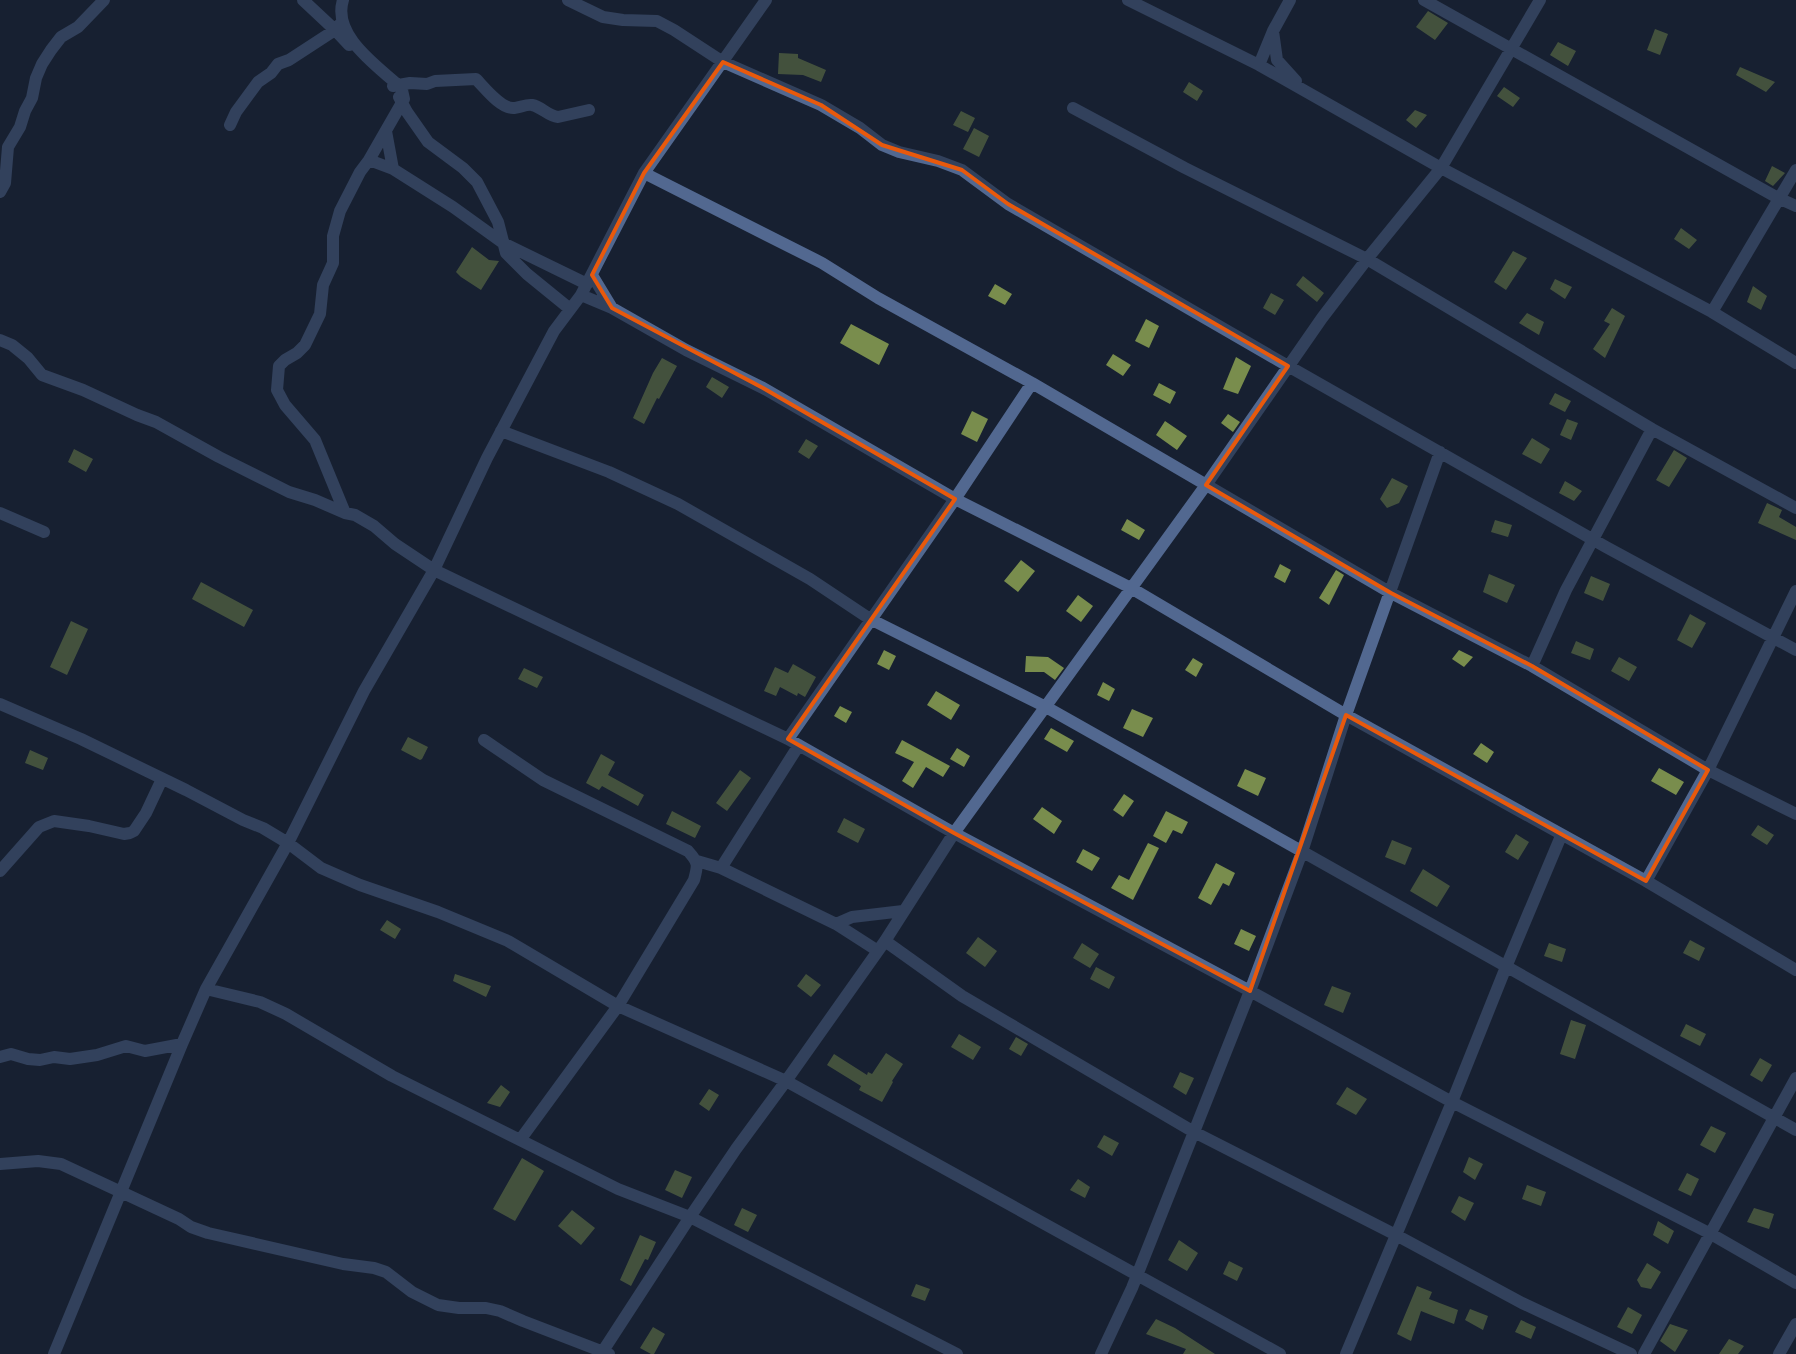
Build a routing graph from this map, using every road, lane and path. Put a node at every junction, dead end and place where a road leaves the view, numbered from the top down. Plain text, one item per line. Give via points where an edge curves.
1 (104, 0) edge
2 (302, 0) edge
3 (343, 0) edge
4 (568, 0) edge
5 (766, 0) edge
6 (1128, 0) edge
7 (1290, 0) edge
8 (1424, 0) edge
9 (1540, 0) edge
10 (339, 26) junction
11 (1273, 31) junction
12 (1511, 50) junction
13 (723, 62) junction
14 (1259, 65) junction
15 (396, 86) junction
16 (1307, 92) junction
17 (402, 102) junction
18 (1073, 108) dead end
19 (589, 110) dead end
20 (230, 125) dead end
21 (386, 131) junction
22 (369, 160) junction
23 (1441, 168) junction
24 (393, 169) junction
25 (1796, 170) edge
26 (644, 173) junction
27 (0, 192) edge
28 (1778, 198) junction
29 (1796, 206) edge
30 (503, 243) junction
31 (1367, 259) junction
32 (586, 285) junction
33 (612, 308) junction
34 (570, 309) junction
35 (1712, 312) junction
36 (0, 340) edge
37 (1796, 363) edge
38 (1288, 366) junction
39 (1032, 383) junction
40 (1652, 429) junction
41 (501, 431) junction
42 (1440, 452) junction
43 (1206, 485) junction
44 (955, 499) junction
45 (1796, 508) edge
46 (0, 513) edge
47 (345, 513) junction
48 (44, 532) dead end
49 (1592, 539) junction
50 (434, 570) junction
51 (1130, 588) junction
52 (1796, 590) edge
53 (1390, 592) junction
54 (870, 619) junction
55 (1772, 636) junction
56 (1796, 650) edge
57 (1532, 666) junction
58 (0, 704) edge
59 (1046, 707) junction
60 (1346, 715) junction
61 (484, 740) dead end
62 (794, 742) junction
63 (1708, 770) junction
64 (162, 779) junction
65 (1796, 814) edge
66 (954, 833) junction
67 (1561, 836) junction
68 (288, 843) junction
69 (1302, 852) junction
70 (697, 860) junction
71 (721, 868) junction
72 (0, 872) edge
73 (1646, 881) junction
74 (903, 911) junction
75 (836, 924) junction
76 (882, 946) junction
77 (1506, 967) junction
78 (1796, 970) edge
79 (206, 989) junction
80 (1250, 991) junction
81 (618, 1006) junction
82 (182, 1044) junction
83 (0, 1057) edge
84 (1796, 1078) edge
85 (786, 1081) junction
86 (1452, 1102) junction
87 (1774, 1119) junction
88 (1796, 1130) edge
89 (1194, 1132) junction
90 (520, 1140) junction
91 (0, 1164) edge
92 (119, 1193) junction
93 (690, 1217) junction
94 (1711, 1234) junction
95 (1396, 1235) junction
96 (1138, 1274) junction
97 (1796, 1283) edge
98 (1796, 1324) edge
99 (605, 1353) edge
100 (54, 1354) edge
101 (957, 1354) edge
102 (1101, 1354) edge
103 (1280, 1354) edge
104 (1346, 1354) edge
105 (1631, 1354) edge
106 (1644, 1354) edge
107 (1779, 1354) edge

1 - 27 street via 78,28 61,37 42,64 32,98 8,147 5,183
2 - 10 street
3 - 10 street
4 - 13 street via 603,17 657,21
5 - 13 street
6 - 14 street
7 - 11 street
8 - 12 street
9 - 12 street
10 - 15 street via 363,60
10 - 20 street via 278,64 258,82
11 - 14 street
11 - 16 street via 1277,60
12 - 23 street
12 - 28 street
13 - 26 street
13 - 38 street via 821,105 882,145 962,170 1008,204
14 - 16 street
15 - 17 street
15 - 19 street via 476,78 491,96 508,108 531,105 553,117
16 - 23 street
17 - 21 street
17 - 30 street via 428,142 477,182 498,222
18 - 31 street
21 - 22 street
21 - 24 street
22 - 24 street
22 - 47 street via 340,211 333,236 333,263 324,285 320,314 305,346 279,366 278,374 277,390 285,405 315,440
23 - 31 street
23 - 35 street
24 - 30 street
25 - 28 street
26 - 32 street
26 - 39 street via 822,263 878,298
28 - 29 street
28 - 35 street
30 - 32 street
30 - 34 street via 506,253 527,274
31 - 38 street
31 - 40 street
32 - 33 street
32 - 33 street
32 - 34 street
33 - 44 street via 763,388
34 - 41 street via 554,331
35 - 37 street
36 - 47 street via 28,358 42,375 156,422 270,484
38 - 42 street
38 - 43 street
39 - 43 street
39 - 44 street
40 - 45 street
40 - 49 street
41 - 50 street
41 - 54 street via 609,472 678,504 810,579
42 - 49 street
42 - 53 street
43 - 51 street
43 - 53 street
44 - 51 street
44 - 54 street
46 - 48 street
47 - 50 street via 374,526
49 - 55 street
49 - 57 street
50 - 62 street
50 - 68 street via 364,691
51 - 59 street
51 - 60 street
52 - 55 street
53 - 57 street
53 - 60 street
54 - 59 street
54 - 62 street
55 - 56 street
55 - 63 street
57 - 63 street
58 - 64 street
59 - 66 street
59 - 69 street
60 - 67 street
60 - 69 street
61 - 70 street via 543,780 688,851
62 - 66 street
62 - 71 street
63 - 65 street
63 - 73 street
64 - 68 street
64 - 72 street via 146,813 130,833 54,821 39,827
66 - 74 street
66 - 80 street
67 - 73 street
67 - 77 street
68 - 79 street
68 - 81 street via 321,868 508,941
69 - 77 street
69 - 80 street
70 - 71 street
70 - 81 street via 694,880
71 - 75 street
73 - 78 street
74 - 75 street via 852,917
74 - 76 street
75 - 76 street
76 - 85 street
76 - 89 street
77 - 86 street
77 - 87 street
79 - 82 street
79 - 90 street via 260,1002 286,1014 392,1076
80 - 86 street
80 - 89 street
81 - 85 street
81 - 90 street
82 - 83 street via 145,1051 121,1046 97,1056 70,1059 28,1059 11,1054
82 - 92 street
84 - 87 street
85 - 93 street
85 - 96 street
86 - 94 street
86 - 95 street
87 - 88 street
87 - 94 street
89 - 95 street
89 - 96 street
90 - 93 street via 618,1190
91 - 92 street via 38,1161 61,1164
92 - 99 street via 208,1233 374,1268 386,1272 412,1292 438,1305 500,1311
92 - 100 street
93 - 99 street
93 - 101 street
94 - 97 street
94 - 106 street
95 - 104 street
95 - 105 street via 1522,1303
96 - 102 street
96 - 103 street
98 - 107 street

